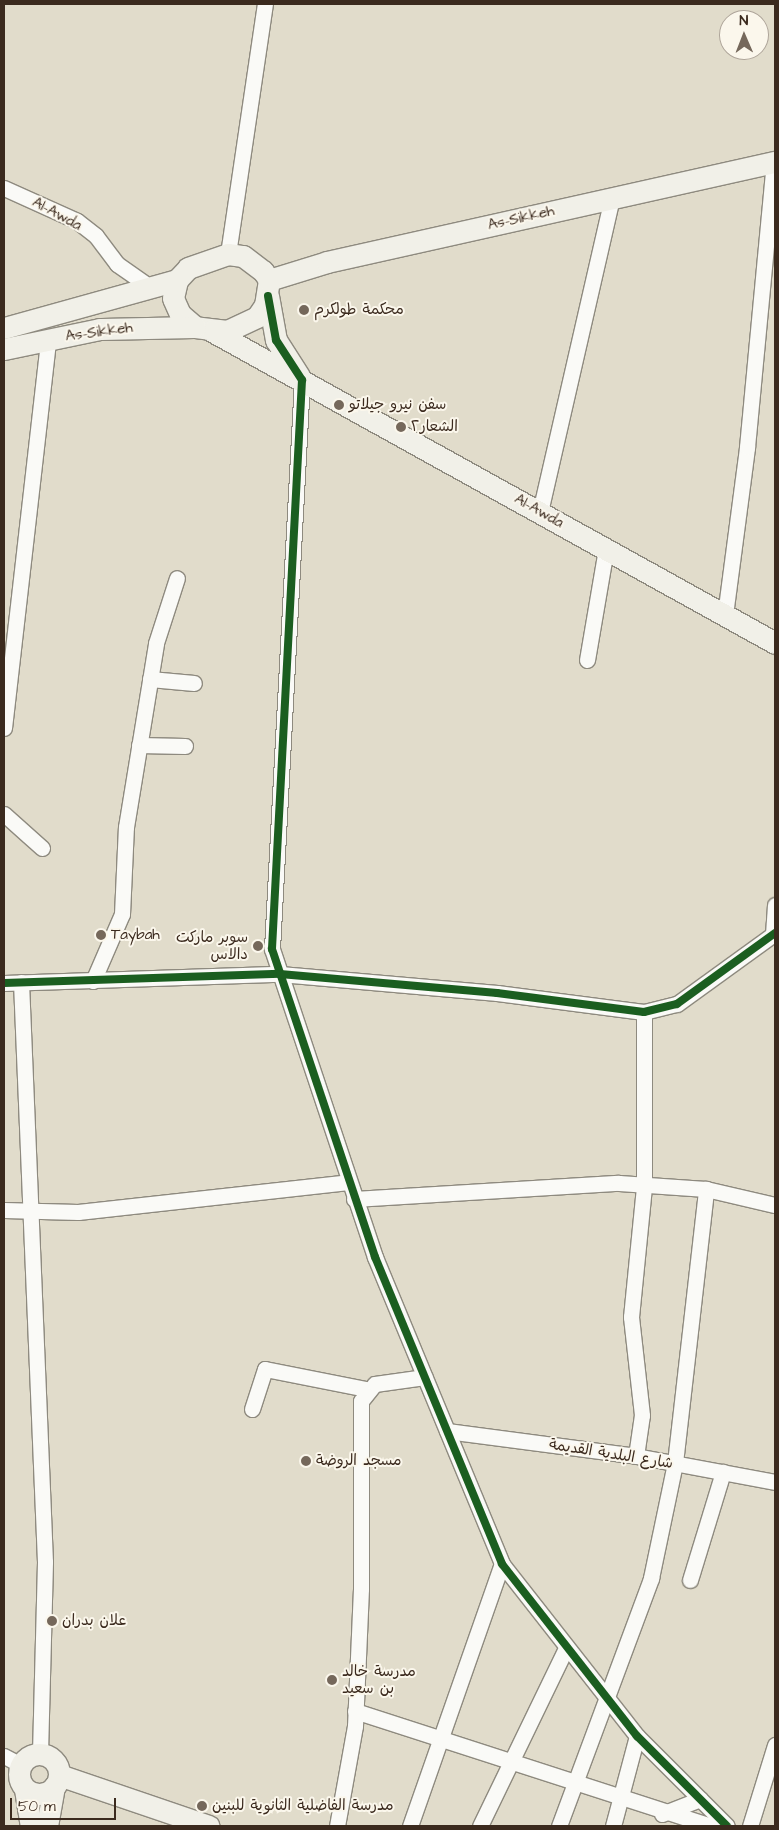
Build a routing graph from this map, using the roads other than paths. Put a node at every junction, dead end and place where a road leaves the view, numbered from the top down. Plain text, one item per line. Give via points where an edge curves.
1 (265, 4) edge
2 (775, 162) edge
3 (4, 188) edge
4 (612, 198) junction
5 (228, 254) junction
6 (177, 280) junction
7 (150, 287) junction
8 (268, 288) junction
9 (4, 328) edge
10 (203, 329) junction
11 (48, 339) junction
12 (4, 349) edge
13 (302, 380) junction
14 (540, 512) junction
15 (606, 549) junction
16 (177, 578) dead end
17 (725, 615) junction
18 (775, 643) edge
19 (587, 660) dead end
20 (150, 679) junction
21 (194, 683) dead end
22 (4, 728) edge
23 (139, 745) junction
24 (185, 746) dead end
25 (4, 814) edge
26 (42, 848) dead end
27 (775, 905) edge
28 (774, 933) edge
29 (280, 974) junction
30 (94, 980) junction
31 (21, 982) junction
32 (4, 983) edge
33 (644, 1012) junction
34 (348, 1182) junction
35 (644, 1186) junction
36 (706, 1189) junction
37 (354, 1199) junction
38 (775, 1205) edge
39 (33, 1209) junction
40 (4, 1210) edge
41 (424, 1377) junction
42 (366, 1389) junction
43 (252, 1409) dead end
44 (447, 1431) junction
45 (636, 1456) junction
46 (676, 1463) junction
47 (723, 1472) junction
48 (775, 1482) edge
49 (502, 1564) junction
50 (690, 1580) dead end
51 (566, 1648) junction
52 (604, 1695) junction
53 (355, 1711) junction
54 (637, 1736) junction
55 (441, 1740) junction
56 (775, 1745) edge
57 (40, 1753) junction
58 (510, 1759) junction
59 (12, 1760) edge
60 (57, 1781) junction
61 (574, 1784) junction
62 (769, 1787) edge
63 (25, 1789) junction
64 (700, 1798) junction
65 (621, 1799) junction
66 (662, 1814) junction
67 (31, 1826) edge
68 (47, 1826) edge
69 (209, 1826) edge
70 (337, 1826) edge
71 (410, 1826) edge
72 (480, 1826) edge
73 (559, 1826) edge
74 (613, 1826) edge
75 (710, 1826) edge
76 (727, 1826) edge
77 (750, 1826) edge

1 - 5 street
2 - 4 street, As-Sikkeh
2 - 17 street via 747,447
3 - 7 street, Al-Awda via 77,221 96,236 117,264
4 - 8 street, As-Sikkeh via 327,262
4 - 14 street
5 - 6 street via 188,268
5 - 8 street via 256,263
6 - 7 street, As-Sikkeh
6 - 10 street via 173,298 180,314
7 - 9 street, As-Sikkeh
8 - 10 street via 252,320 227,330
8 - 13 street via 276,340
10 - 11 street, As-Sikkeh via 122,327
10 - 13 street, Al-Awda
11 - 12 street, As-Sikkeh
11 - 22 street
13 - 14 street, Al-Awda
13 - 29 street via 272,949
14 - 15 street, Al-Awda
15 - 17 street, Al-Awda
15 - 19 street
16 - 20 street via 156,643
17 - 18 street, Al-Awda
20 - 21 street
20 - 23 street
23 - 24 street
23 - 30 street via 126,827 122,914
25 - 26 street
27 - 28 street
28 - 33 street via 677,1004
29 - 30 street
29 - 33 street via 497,993
29 - 34 street
30 - 31 street
31 - 32 street
31 - 39 street
33 - 35 street
34 - 37 street
34 - 39 street via 78,1212
35 - 36 street
35 - 37 street via 454,1190
35 - 45 street via 632,1298 642,1414
36 - 38 street
36 - 46 street
37 - 41 street
39 - 40 street
39 - 57 street via 45,1562
41 - 42 street
41 - 44 street
42 - 43 street via 265,1369
42 - 53 street via 361,1401
44 - 45 street, شارع البلدية القديمة
44 - 49 street
45 - 46 street, شارع البلدية القديمة
46 - 47 street, شارع البلدية القديمة
46 - 52 street via 651,1578
47 - 48 street, شارع البلدية القديمة
47 - 50 street
49 - 51 street
49 - 55 street
51 - 52 street
51 - 58 street
52 - 54 street
52 - 61 street
53 - 55 street
53 - 70 street
54 - 64 street
54 - 65 street
55 - 58 street
55 - 71 street
56 - 62 street
57 - 59 street
57 - 60 street via 52,1758
58 - 61 street
58 - 72 street
59 - 63 street
60 - 63 street via 37,1794
60 - 68 street
60 - 69 street
61 - 65 street
61 - 73 street
62 - 77 street
63 - 67 street
64 - 66 street
64 - 76 street
65 - 66 street
65 - 74 street
66 - 75 street

